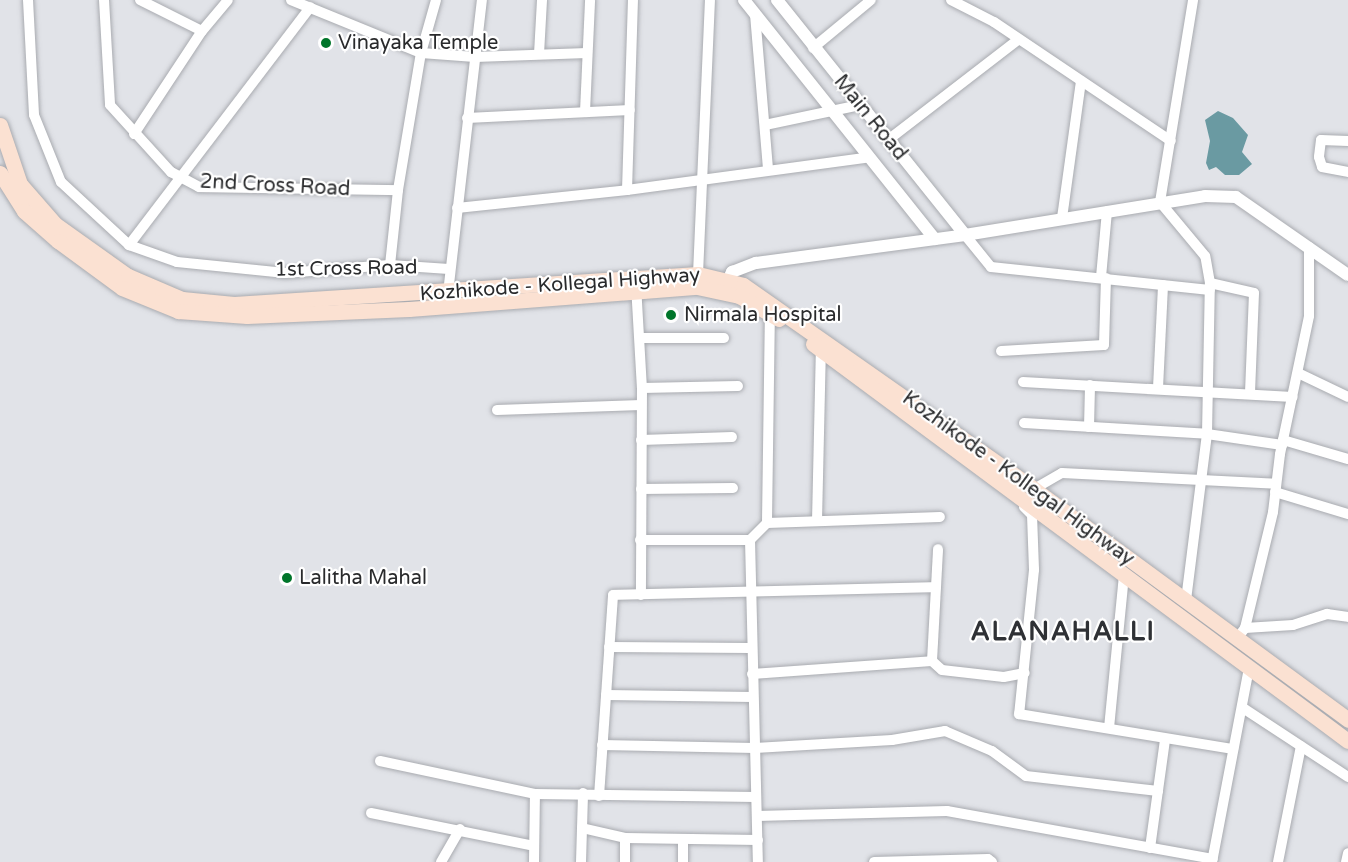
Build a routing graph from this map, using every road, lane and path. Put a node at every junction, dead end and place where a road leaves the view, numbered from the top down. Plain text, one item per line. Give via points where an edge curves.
1 (28, 0) edge
2 (104, 0) edge
3 (140, 0) edge
4 (228, 0) edge
5 (291, 0) edge
6 (436, 0) edge
7 (482, 0) edge
8 (542, 0) edge
9 (590, 0) edge
10 (633, 0) edge
11 (710, 0) edge
12 (744, 0) edge
13 (777, 0) edge
14 (871, 0) edge
15 (951, 0) edge
16 (1193, 0) edge
17 (310, 8) junction
18 (755, 14) junction
19 (202, 31) junction
20 (1019, 39) junction
21 (813, 48) junction
22 (421, 53) junction
23 (586, 53) junction
24 (539, 54) junction
25 (475, 57) junction
26 (1081, 81) junction
27 (860, 105) junction
28 (630, 110) junction
29 (834, 111) junction
30 (585, 112) junction
31 (467, 118) junction
32 (765, 124) junction
33 (0, 125) edge
34 (134, 134) junction
35 (888, 140) junction
36 (1171, 141) junction
37 (1348, 141) edge
38 (870, 157) junction
39 (768, 169) junction
40 (1348, 172) edge
41 (0, 173) edge
42 (182, 178) junction
43 (700, 179) junction
44 (398, 190) junction
45 (627, 190) junction
46 (1160, 202) junction
47 (457, 208) junction
48 (1107, 211) junction
49 (1062, 218) junction
50 (964, 235) junction
51 (934, 239) junction
52 (129, 244) junction
53 (1309, 247) junction
54 (390, 265) junction
55 (449, 269) junction
56 (698, 274) junction
57 (1348, 275) edge
58 (1103, 277) junction
59 (725, 285) junction
60 (1163, 285) junction
61 (636, 286) junction
62 (1210, 287) junction
63 (448, 293) junction
64 (770, 306) junction
65 (640, 338) junction
66 (724, 338) dead end
67 (821, 350) junction
68 (1001, 351) dead end
69 (1298, 372) junction
70 (1023, 382) dead end
71 (1090, 385) junction
72 (738, 386) dead end
73 (642, 388) junction
74 (1158, 388) junction
75 (1208, 389) junction
76 (1250, 393) junction
77 (1293, 397) junction
78 (1348, 397) edge
79 (641, 405) junction
80 (497, 410) dead end
81 (1024, 423) dead end
82 (1089, 427) junction
83 (1207, 434) junction
84 (732, 437) dead end
85 (641, 440) junction
86 (1282, 442) junction
87 (1348, 459) edge
88 (1199, 478) junction
89 (733, 488) dead end
90 (1276, 488) junction
91 (641, 489) junction
92 (1030, 494) junction
93 (1348, 514) edge
94 (940, 517) dead end
95 (817, 521) junction
96 (767, 523) junction
97 (640, 540) junction
98 (750, 540) junction
99 (938, 549) dead end
100 (1124, 576) junction
101 (936, 587) junction
102 (750, 592) junction
103 (641, 595) junction
104 (1186, 600) junction
105 (1348, 617) edge
106 (1242, 633) junction
107 (609, 646) junction
108 (751, 648) junction
109 (932, 662) junction
110 (1249, 668) junction
111 (1025, 673) junction
112 (752, 674) junction
113 (606, 695) junction
114 (753, 697) junction
115 (1243, 708) junction
116 (1348, 720) edge
117 (1109, 728) junction
118 (1165, 740) junction
119 (1348, 741) edge
120 (602, 746) junction
121 (1301, 746) junction
122 (755, 748) junction
123 (1233, 749) junction
124 (380, 761) dead end
125 (1348, 777) edge
126 (1158, 791) junction
127 (583, 793) junction
128 (535, 794) junction
129 (599, 796) junction
130 (756, 797) junction
131 (371, 813) dead end
132 (757, 816) junction
133 (582, 828) junction
134 (460, 829) junction
135 (625, 838) junction
136 (758, 840) junction
137 (684, 841) junction
138 (534, 846) junction
139 (1150, 848) junction
140 (1348, 852) edge
141 (1212, 861) edge
142 (441, 862) edge
143 (534, 862) edge
144 (581, 862) edge
145 (625, 862) edge
146 (683, 862) edge
147 (758, 862) edge
148 (874, 862) edge
149 (992, 862) edge
150 (1278, 862) edge
151 (1346, 862) edge

1 - 52 street, 1st Cross Road via 34,116 61,182
2 - 34 street, 2nd Cross Road via 110,105
3 - 19 street
4 - 19 street
5 - 17 street
6 - 22 street
7 - 25 street
8 - 24 street
9 - 23 street
10 - 28 street
11 - 43 street
12 - 18 street
13 - 21 street, Main Road
14 - 21 street
15 - 20 street
16 - 36 street
17 - 22 street
17 - 42 street
18 - 29 street
18 - 32 street
19 - 34 street
20 - 26 street
20 - 35 street
21 - 27 street, Main Road
22 - 25 street
22 - 44 street
23 - 24 street
23 - 30 street
24 - 25 street
25 - 31 street
26 - 36 street
26 - 49 street
27 - 29 street
27 - 35 street, Main Road
28 - 30 street
28 - 45 street
29 - 32 street
29 - 38 street
30 - 31 street
31 - 47 street
32 - 39 street
33 - 63 main road, Kozhikode - Kollegal Highway via 9,160 35,203 73,237 155,290 182,299 234,304
34 - 42 street, 2nd Cross Road
35 - 50 street, Main Road
36 - 46 street
37 - 40 street via 1321,140 1318,156 1322,167
38 - 39 street
38 - 51 street
39 - 43 street
41 - 61 main road, Kozhikode - Kollegal Highway via 24,211 58,242 122,288 178,311 247,316 409,309
42 - 44 street, 2nd Cross Road via 199,187
42 - 52 street
43 - 45 street
43 - 56 street
44 - 54 street
45 - 47 street
46 - 48 street
46 - 53 street via 1205,196 1236,197
46 - 62 street via 1205,256
47 - 55 street
48 - 49 street
48 - 58 street
49 - 50 street
50 - 51 street
50 - 58 street via 991,267
51 - 59 street via 756,263 732,272
52 - 54 street, 1st Cross Road via 177,262 285,273
53 - 57 street
53 - 69 street via 1309,316
54 - 55 street, 1st Cross Road
55 - 63 street
56 - 59 main road, Kozhikode - Kollegal Highway
56 - 61 main road, Kozhikode - Kollegal Highway
58 - 60 street
58 - 68 street via 1104,345
59 - 61 main road, Kozhikode - Kollegal Highway
59 - 64 main road, Kozhikode - Kollegal Highway
60 - 62 street
60 - 74 street
61 - 63 main road, Kozhikode - Kollegal Highway
61 - 65 street
62 - 75 street
62 - 76 street via 1254,293
64 - 67 main road, Kozhikode - Kollegal Highway
64 - 92 main road, Kozhikode - Kollegal Highway
64 - 96 street
65 - 66 street
65 - 73 street
67 - 92 main road, Kozhikode - Kollegal Highway
67 - 95 street
69 - 77 street
69 - 78 street
70 - 71 street
71 - 74 street
71 - 82 street
72 - 73 street
73 - 79 street
74 - 75 street
75 - 76 street
75 - 83 street
76 - 77 street
77 - 86 street
79 - 80 street
79 - 85 street
81 - 82 street
82 - 83 street
83 - 86 street
83 - 88 street
84 - 85 street
85 - 91 street
86 - 87 street
86 - 90 street
88 - 90 street
88 - 92 street via 1062,473
88 - 104 street
89 - 91 street
90 - 93 street
90 - 106 street
91 - 97 street
92 - 100 main road, Kozhikode - Kollegal Highway
92 - 104 main road, Kozhikode - Kollegal Highway
92 - 111 street via 1022,504 1032,515 1034,570
94 - 95 street
95 - 96 street
96 - 98 street
97 - 98 street
97 - 103 street
98 - 102 street
99 - 101 street
100 - 110 main road, Kozhikode - Kollegal Highway
100 - 117 street
101 - 102 street
101 - 109 street
102 - 103 street
102 - 108 street
103 - 107 street via 613,594
104 - 106 main road, Kozhikode - Kollegal Highway
105 - 106 street via 1327,614 1293,625
106 - 116 main road, Kozhikode - Kollegal Highway
107 - 108 street
107 - 113 street
108 - 112 street
109 - 111 street via 942,670 1004,677
109 - 112 street
110 - 115 street
110 - 119 main road, Kozhikode - Kollegal Highway
111 - 117 street via 1019,714
112 - 114 street
113 - 114 street
113 - 120 street
114 - 122 street
115 - 121 street
115 - 123 street
117 - 118 street
118 - 123 street
118 - 126 street
120 - 122 street
120 - 129 street
121 - 125 street
121 - 150 street
122 - 126 street via 892,740 945,731 992,751 1026,776
122 - 130 street
123 - 141 street
124 - 128 street
126 - 139 street
127 - 128 street
127 - 129 street
127 - 133 street
128 - 138 street
129 - 130 street
130 - 132 street
131 - 134 street
132 - 136 street
132 - 139 street via 947,811
133 - 135 street
133 - 144 street
134 - 138 street
134 - 142 street
135 - 137 street
135 - 145 street
136 - 137 street
136 - 147 street
137 - 146 street
138 - 143 street
139 - 141 street
140 - 151 street
148 - 149 street

